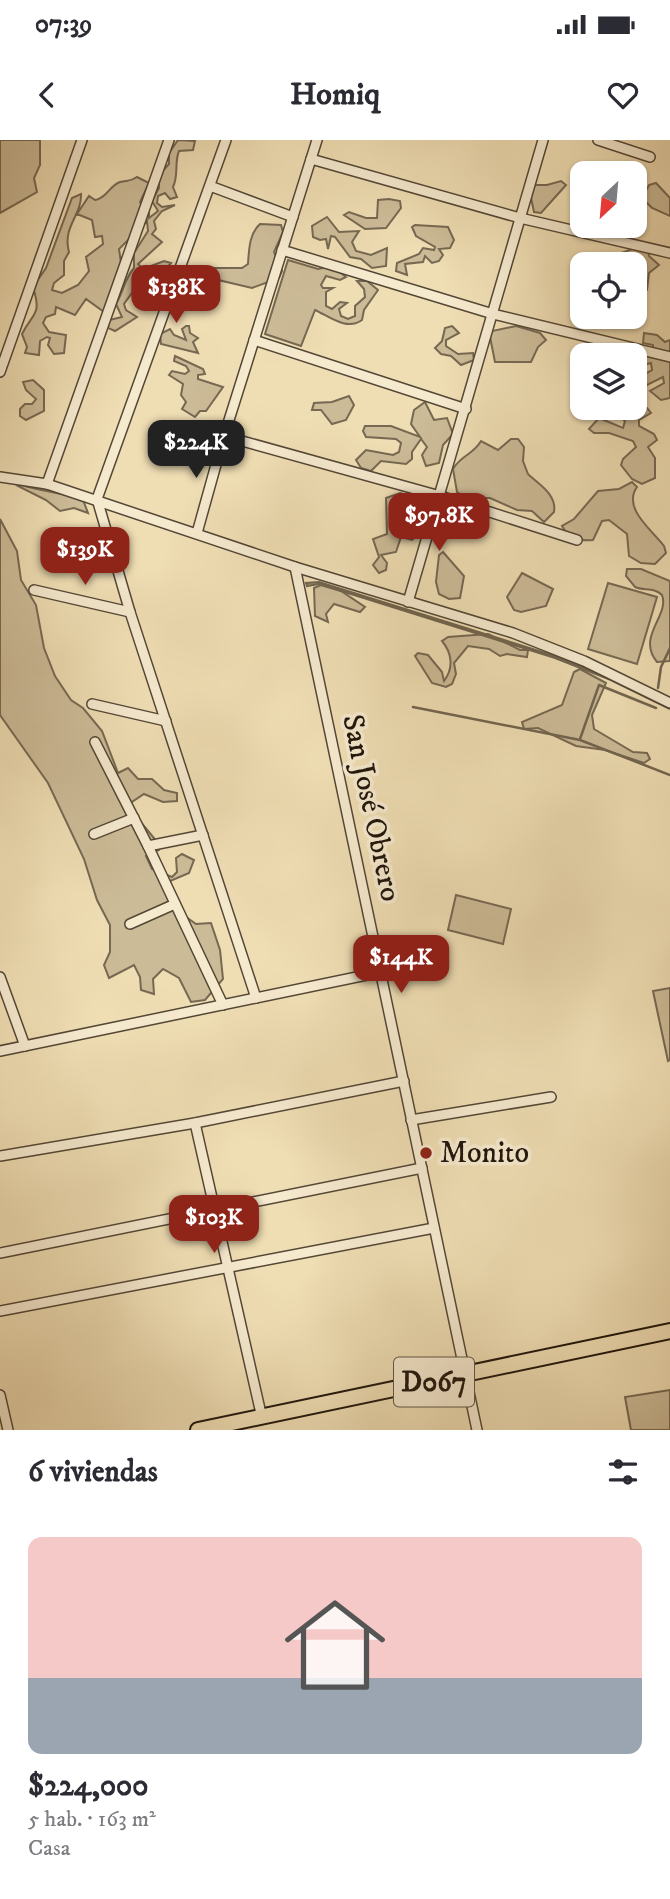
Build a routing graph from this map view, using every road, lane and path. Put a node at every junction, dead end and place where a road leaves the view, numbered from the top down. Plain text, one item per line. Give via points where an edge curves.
1 (82, 140) edge
2 (169, 140) edge
3 (226, 140) edge
4 (317, 140) edge
5 (543, 140) edge
6 (598, 140) edge
7 (650, 157) dead end
8 (311, 159) junction
9 (210, 186) junction
10 (293, 217) junction
11 (520, 218) junction
12 (282, 250) junction
13 (670, 253) edge
14 (493, 314) junction
15 (254, 340) junction
16 (670, 358) edge
17 (0, 372) edge
18 (466, 409) junction
19 (224, 436) junction
20 (0, 477) edge
21 (47, 484) junction
22 (440, 496) junction
23 (97, 499) junction
24 (197, 533) junction
25 (577, 540) dead end
26 (295, 567) junction
27 (34, 590) dead end
28 (408, 602) junction
29 (130, 612) junction
30 (670, 703) edge
31 (92, 704) dead end
32 (166, 721) junction
33 (95, 743) dead end
34 (134, 818) junction
35 (94, 834) dead end
36 (203, 835) junction
37 (148, 846) junction
38 (175, 904) junction
39 (130, 924) dead end
40 (381, 972) junction
41 (0, 977) edge
42 (256, 998) junction
43 (223, 1005) junction
44 (25, 1046) junction
45 (0, 1051) edge
46 (404, 1081) junction
47 (551, 1097) dead end
48 (411, 1120) junction
49 (195, 1123) junction
50 (0, 1156) edge
51 (422, 1168) junction
52 (215, 1210) junction
53 (434, 1228) junction
54 (0, 1253) edge
55 (228, 1267) junction
56 (0, 1311) edge
57 (670, 1331) edge
58 (465, 1375) junction
59 (0, 1395) edge
60 (262, 1418) junction
61 (8, 1430) edge
62 (198, 1430) edge
63 (477, 1430) edge

1 - 17 street
2 - 21 street
3 - 9 street
4 - 8 street
5 - 11 street
6 - 7 street
8 - 10 street
8 - 11 street
9 - 10 street
9 - 23 street
10 - 12 street
11 - 13 street
11 - 14 street
12 - 14 street
12 - 15 street
14 - 16 street
14 - 18 street
15 - 18 street
15 - 19 street
18 - 22 street
19 - 22 street
19 - 24 street
20 - 21 street
21 - 23 street
22 - 25 street
22 - 28 street
23 - 24 street
23 - 29 street
24 - 26 street
26 - 28 street
26 - 40 street, San José Obrero
27 - 29 street
28 - 30 street via 554,648
29 - 32 street
31 - 32 street
32 - 36 street
33 - 34 street
34 - 35 street
34 - 37 street
36 - 37 street
36 - 42 street
37 - 38 street
38 - 39 street
38 - 43 street
40 - 42 street
40 - 46 street, San José Obrero
41 - 44 street
42 - 43 street
43 - 44 street
44 - 45 street
46 - 48 street, San José Obrero
46 - 49 street
47 - 48 street
48 - 51 street, San José Obrero
49 - 50 street
49 - 52 street
51 - 52 street
51 - 53 street, San José Obrero
52 - 54 street
52 - 55 street
53 - 55 street
53 - 58 street, San José Obrero
55 - 56 street
55 - 60 street
57 - 58 main road, D067
58 - 60 main road, D067
58 - 63 street, San José Obrero
59 - 61 street
60 - 62 main road, D067

